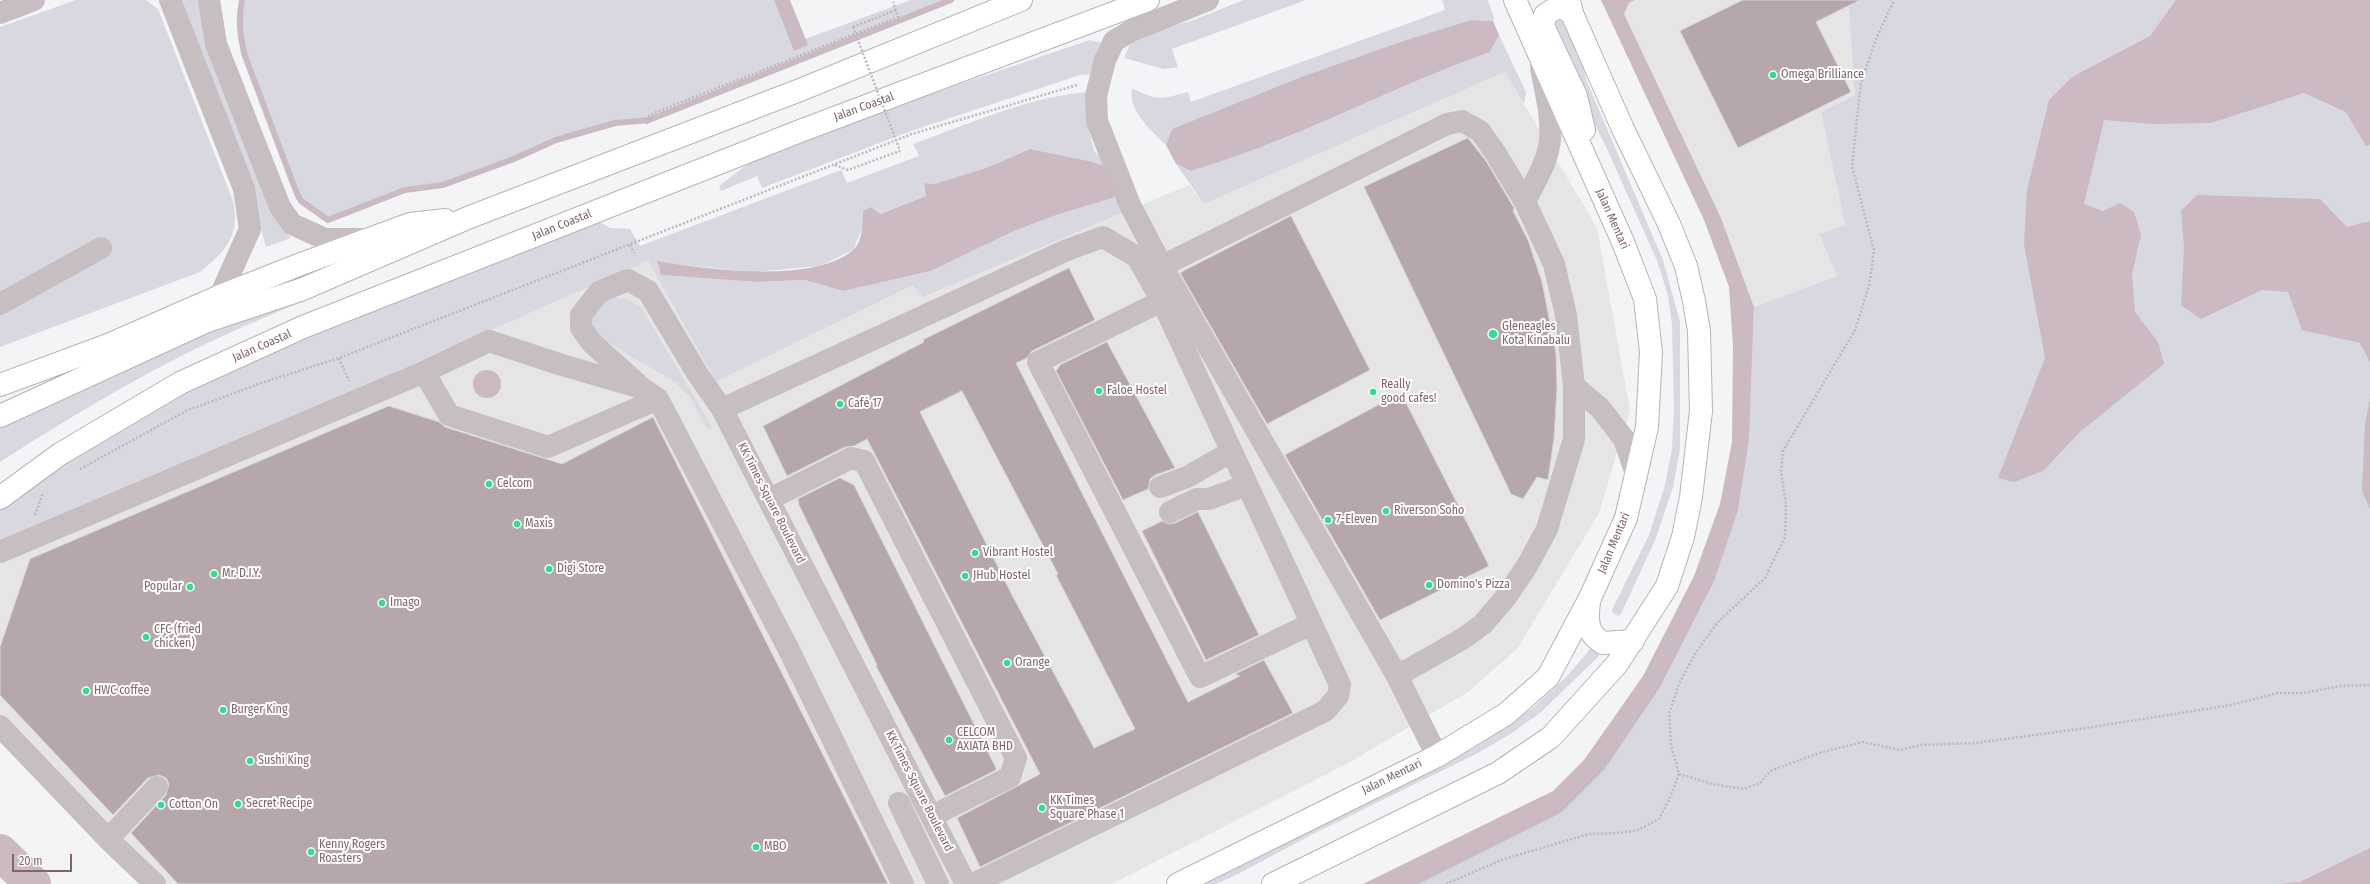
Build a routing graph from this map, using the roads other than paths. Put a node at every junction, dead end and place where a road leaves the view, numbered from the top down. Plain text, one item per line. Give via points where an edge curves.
1 (34, 0) edge
2 (164, 0) edge
3 (170, 0) edge
4 (1021, 0) edge
5 (1148, 0) edge
6 (1208, 0) edge
7 (1515, 0) edge
8 (1569, 4) edge
9 (213, 5) edge
10 (0, 13) edge
11 (179, 25) junction
12 (1537, 49) junction
13 (1597, 184) junction
14 (1525, 202) junction
15 (470, 216) junction
16 (368, 239) junction
17 (101, 248) dead end
18 (1162, 266) junction
19 (220, 296) junction
20 (1162, 301) junction
21 (0, 304) edge
22 (424, 372) junction
23 (0, 385) edge
24 (1574, 386) junction
25 (650, 394) junction
26 (722, 409) junction
27 (0, 416) edge
28 (1231, 452) junction
29 (1637, 477) junction
30 (1247, 485) junction
31 (1160, 487) dead end
32 (0, 498) edge
33 (770, 499) junction
34 (1170, 512) dead end
35 (0, 552) edge
36 (1590, 598) junction
37 (1311, 624) junction
38 (1633, 641) junction
39 (1397, 676) junction
40 (0, 726) edge
41 (1436, 756) junction
42 (157, 787) dead end
43 (899, 803) dead end
44 (932, 816) junction
45 (108, 838) junction
46 (1279, 881) edge
47 (155, 884) edge
48 (903, 884) edge
49 (938, 884) edge
50 (966, 884) edge
51 (973, 884) edge
52 (1178, 884) edge

1 - 10 street
2 - 11 street
3 - 11 street
4 - 15 main road via 800,90
5 - 32 main road, Jalan Coastal via 800,130 303,327 180,382 60,454
6 - 18 street via 1131,31 1114,41 1104,60 1096,96 1097,121 1130,205
7 - 12 main road, Jalan Mentari
8 - 13 main road via 1560,6 1546,15 1543,26 1576,96
8 - 38 main road via 1686,266 1699,331 1701,412 1691,497 1683,537 1667,586
9 - 16 street via 216,44 280,206 292,224 325,239
11 - 19 street via 244,189 250,229
12 - 13 main road, Jalan Mentari
12 - 14 street via 1547,102 1550,140 1544,162
13 - 29 main road, Jalan Mentari via 1645,299 1651,352 1647,427
14 - 18 street via 1480,131 1462,120 1440,127
14 - 24 street via 1554,264 1566,315
15 - 16 main road via 410,224
15 - 27 main road via 303,288 207,321
16 - 19 main road
17 - 21 street
18 - 39 street
19 - 23 main road via 108,345
20 - 26 street via 1137,257 1103,237 1067,250
20 - 28 street
20 - 37 street via 1038,362 1200,677
22 - 25 street via 489,341
22 - 25 street via 449,415 548,447
22 - 35 street
24 - 29 street via 1600,408 1624,439
24 - 39 street via 1574,439 1547,529 1527,566 1483,624 1464,638
25 - 26 street, KK Times Square Boulevard via 592,343 581,328 581,315 599,292 628,280 648,291 697,374
25 - 48 street, KK Times Square Boulevard via 788,648
26 - 33 street, KK Times Square Boulevard
28 - 30 street
28 - 31 street via 1187,477
29 - 36 main road, Jalan Mentari via 1626,518
30 - 34 street via 1209,499 1197,499
30 - 37 street
33 - 44 street, KK Times Square Boulevard
33 - 44 street via 851,458 864,461 1016,758 1010,777
36 - 38 main road via 1587,618 1592,634 1603,642
36 - 41 main road, Jalan Mentari via 1548,677 1506,714
37 - 51 street via 1340,685 1338,696 1325,711
38 - 46 main road via 1617,664 1551,737 1498,773
39 - 41 street
40 - 45 street
41 - 52 main road, Jalan Mentari
42 - 45 street
43 - 49 street
44 - 50 street, KK Times Square Boulevard
45 - 47 street

